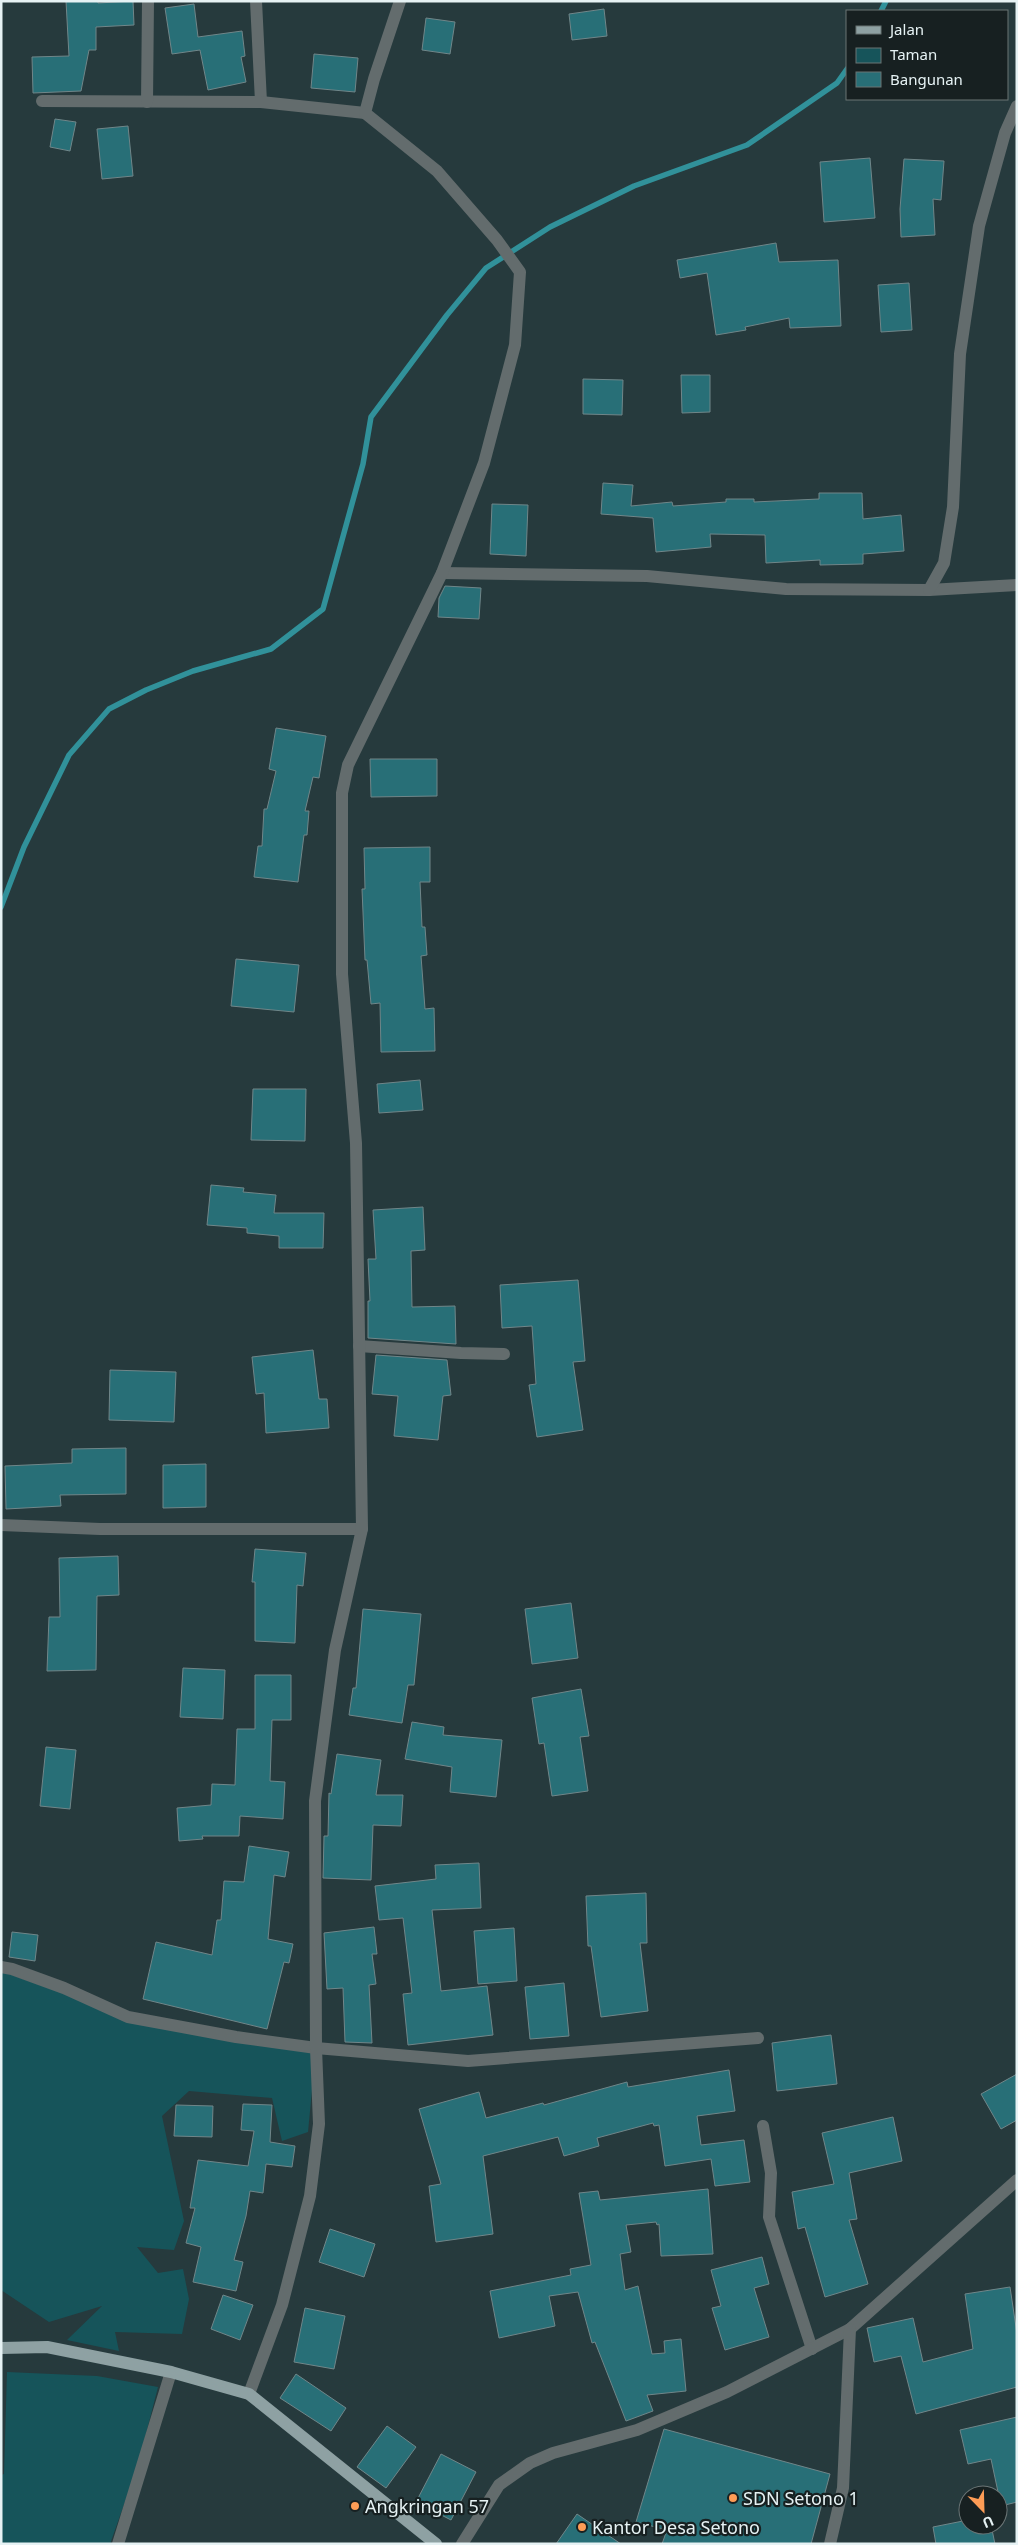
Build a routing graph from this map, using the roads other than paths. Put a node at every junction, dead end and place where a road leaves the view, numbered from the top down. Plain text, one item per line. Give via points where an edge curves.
1 (148, 1) edge
2 (256, 1) edge
3 (400, 1) edge
4 (42, 100) dead end
5 (147, 102) junction
6 (261, 102) junction
7 (1017, 106) edge
8 (365, 113) junction
9 (442, 573) junction
10 (1017, 585) edge
11 (929, 590) junction
12 (359, 1346) junction
13 (504, 1354) dead end
14 (1, 1525) edge
15 (362, 1530) junction
16 (1, 1967) edge
17 (758, 2038) dead end
18 (316, 2048) junction
19 (763, 2126) dead end
20 (1017, 2180) edge
21 (850, 2329) junction
22 (1, 2348) edge
23 (812, 2349) junction
24 (171, 2372) junction
25 (248, 2394) junction
26 (118, 2544) edge
27 (436, 2544) edge
28 (462, 2544) edge
29 (830, 2544) edge

1 - 5 street
2 - 6 street
3 - 8 street
4 - 5 street
5 - 6 street
6 - 8 street
7 - 11 street via 1005,133 979,226 960,354 953,507 944,563
8 - 9 street via 437,171 497,240 520,272 515,345 484,463
9 - 11 street via 648,576 786,589
9 - 12 street via 348,765 342,793 342,974 356,1143
10 - 11 street
12 - 13 street
12 - 15 street
14 - 15 street via 100,1529
15 - 18 street via 335,1650 315,1801
16 - 18 street via 64,1988 128,2017
17 - 18 street via 468,2061
18 - 25 street via 319,2124 310,2196 282,2305
19 - 23 street via 772,2173 769,2216
20 - 21 street
21 - 23 street
21 - 29 street via 843,2488
22 - 24 main road via 47,2347
23 - 28 street via 727,2392 637,2430 553,2453 530,2463 499,2485
24 - 25 main road
24 - 26 street
25 - 27 main road

